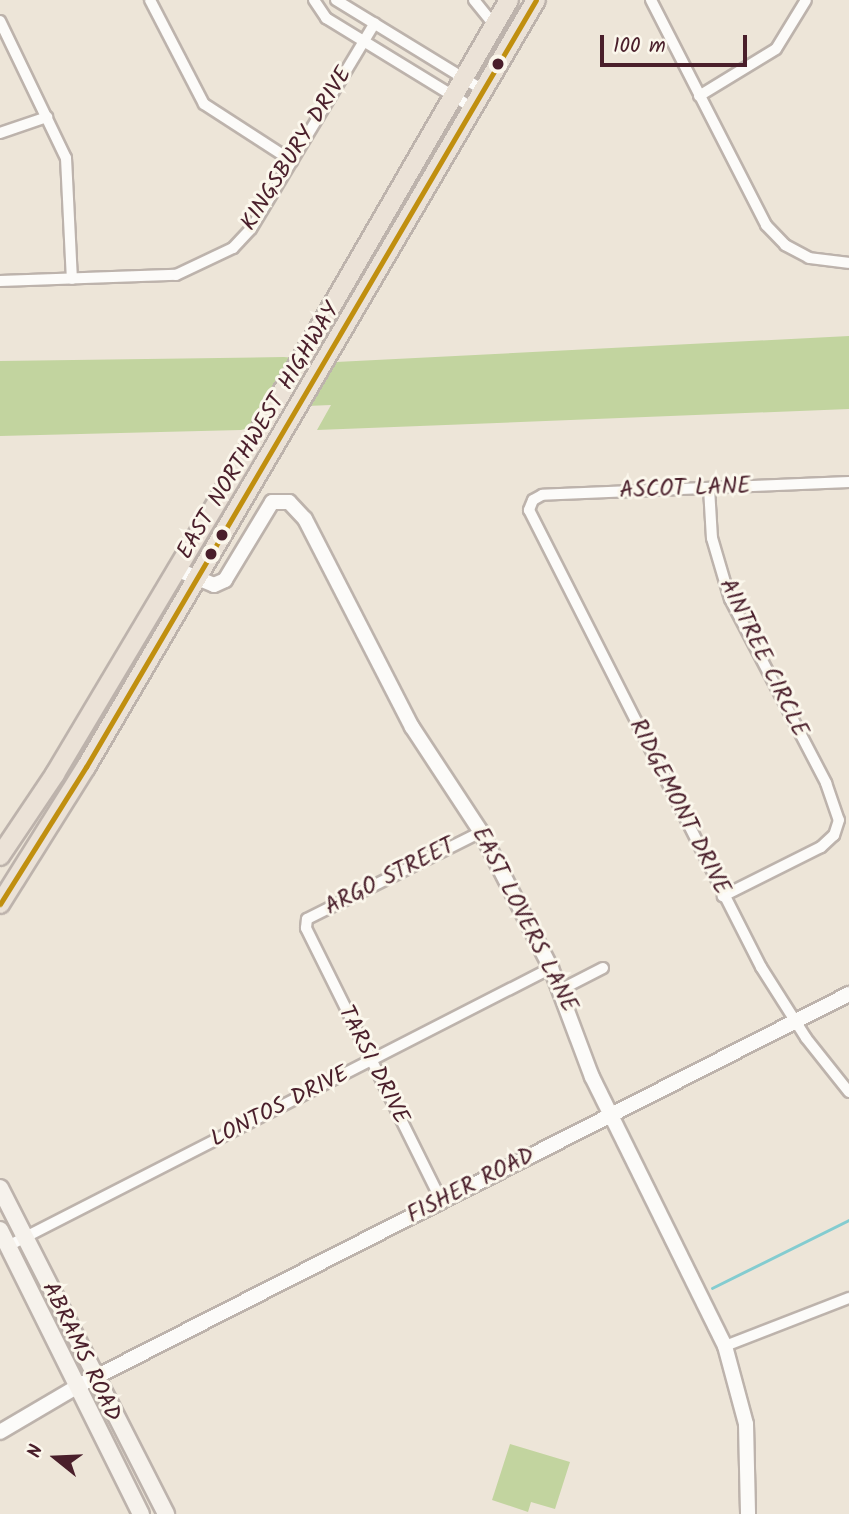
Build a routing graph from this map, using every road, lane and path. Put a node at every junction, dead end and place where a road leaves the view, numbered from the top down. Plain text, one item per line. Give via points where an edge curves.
1 (150, 0) edge
2 (314, 0) edge
3 (336, 0) edge
4 (474, 0) edge
5 (509, 0) edge
6 (536, 0) edge
7 (650, 0) edge
8 (806, 0) edge
9 (0, 21) edge
10 (375, 23) junction
11 (494, 25) junction
12 (363, 41) junction
13 (465, 76) junction
14 (483, 90) junction
15 (454, 94) junction
16 (699, 96) junction
17 (473, 108) junction
18 (47, 117) junction
19 (0, 133) edge
20 (292, 161) junction
21 (849, 263) edge
22 (72, 279) junction
23 (0, 281) edge
24 (320, 346) junction
25 (259, 449) junction
26 (849, 482) edge
27 (709, 488) junction
28 (529, 510) joint
29 (176, 569) junction
30 (197, 579) junction
31 (80, 732) junction
32 (100, 744) junction
33 (481, 832) junction
34 (0, 856) edge
35 (723, 895) junction
36 (0, 904) edge
37 (306, 928) joint
38 (551, 968) junction
39 (603, 968) dead end
40 (562, 989) junction
41 (849, 995) edge
42 (797, 1022) junction
43 (370, 1060) junction
44 (849, 1092) edge
45 (610, 1116) junction
46 (0, 1188) edge
47 (442, 1202) junction
48 (0, 1230) edge
49 (25, 1238) junction
50 (8, 1246) junction
51 (849, 1298) edge
52 (725, 1346) junction
53 (93, 1378) junction
54 (78, 1386) junction
55 (0, 1432) edge
56 (141, 1514) edge
57 (166, 1514) edge
58 (748, 1514) edge

1 - 20 street via 204,104
2 - 12 street via 326,18
3 - 10 street
4 - 11 street
5 - 11 main road, EAST NORTHWEST HIGHWAY
6 - 14 main road, EAST NORTHWEST HIGHWAY
7 - 16 street
8 - 16 street via 776,49
9 - 18 street
10 - 12 street, KINGSBURY DRIVE
10 - 13 street
11 - 13 main road, EAST NORTHWEST HIGHWAY
12 - 15 street
12 - 20 street, KINGSBURY DRIVE
13 - 14 street
13 - 15 main road, EAST NORTHWEST HIGHWAY
14 - 17 main road, EAST NORTHWEST HIGHWAY
15 - 17 street
15 - 24 main road, EAST NORTHWEST HIGHWAY
16 - 21 street via 774,235 809,258
17 - 24 main road, EAST NORTHWEST HIGHWAY
18 - 19 street
18 - 22 street via 66,158
20 - 22 street, KINGSBURY DRIVE via 251,229 212,262 176,275
22 - 23 street, KINGSBURY DRIVE
24 - 25 main road, EAST NORTHWEST HIGHWAY
25 - 29 main road, EAST NORTHWEST HIGHWAY
25 - 30 main road, EAST NORTHWEST HIGHWAY
26 - 27 street, ASCOT LANE
27 - 28 street, ASCOT LANE via 542,495 533,500
27 - 35 street, AINTREE CIRCLE via 712,538 730,599 837,806 834,835 821,847
28 - 35 street, RIDGEMONT DRIVE
29 - 30 street
29 - 31 main road, EAST NORTHWEST HIGHWAY
30 - 32 main road, EAST NORTHWEST HIGHWAY
30 - 33 street, EAST LOVERS LANE via 214,585 225,580 260,516 272,502 289,502 305,519 426,751
31 - 32 main road
31 - 34 main road, EAST NORTHWEST HIGHWAY
32 - 36 main road, EAST NORTHWEST HIGHWAY
33 - 37 street, ARGO STREET via 307,919
33 - 38 street, EAST LOVERS LANE
35 - 42 street, RIDGEMONT DRIVE
37 - 43 street, TARSI DRIVE
38 - 40 street, EAST LOVERS LANE
38 - 43 street, LONTOS DRIVE
39 - 40 street
40 - 45 street, EAST LOVERS LANE
41 - 42 street, FISHER ROAD
42 - 44 street, RIDGEMONT DRIVE
42 - 45 street, FISHER ROAD
43 - 47 street, TARSI DRIVE
43 - 49 street, LONTOS DRIVE
45 - 47 street, FISHER ROAD
45 - 52 street, EAST LOVERS LANE
46 - 49 main road, ABRAMS ROAD
47 - 53 street, FISHER ROAD
48 - 50 main road, ABRAMS ROAD
49 - 50 street, LONTOS DRIVE
49 - 53 main road, ABRAMS ROAD
50 - 54 main road, ABRAMS ROAD
51 - 52 street
52 - 58 street, EAST LOVERS LANE via 748,1437
53 - 54 street, FISHER ROAD
53 - 57 main road, ABRAMS ROAD
54 - 55 street, FISHER ROAD
54 - 56 main road, ABRAMS ROAD

